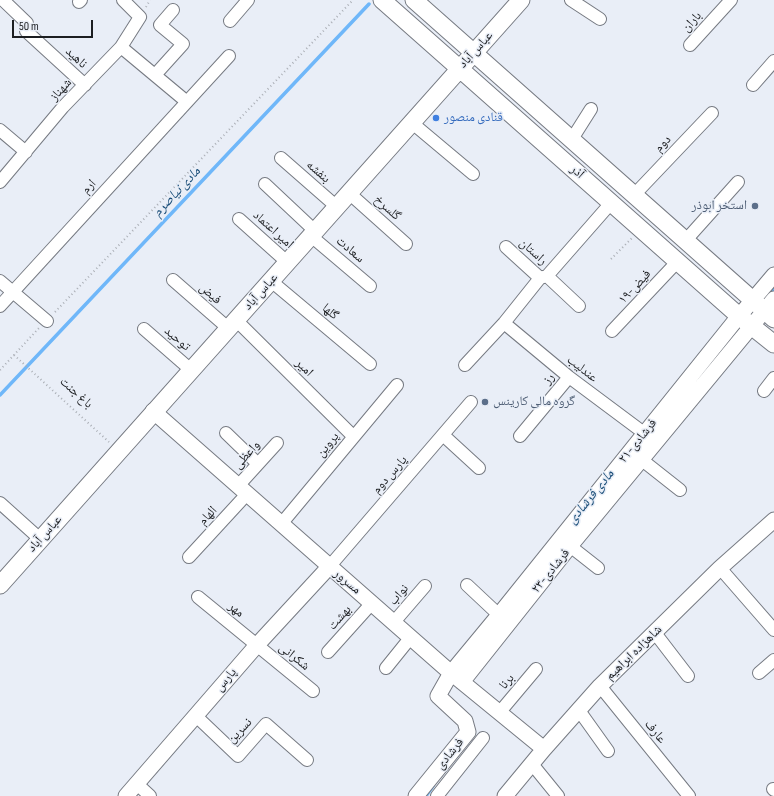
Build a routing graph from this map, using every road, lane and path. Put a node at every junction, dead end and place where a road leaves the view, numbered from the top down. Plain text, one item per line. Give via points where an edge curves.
1 (3, 0) edge
2 (123, 0) edge
3 (248, 0) edge
4 (353, 0) edge
5 (382, 0) edge
6 (414, 0) edge
7 (521, 0) edge
8 (571, 0) edge
9 (731, 0) edge
10 (173, 10) dead end
11 (600, 19) dead end
12 (230, 21) dead end
13 (690, 45) dead end
14 (121, 47) junction
15 (474, 53) junction
16 (229, 56) dead end
17 (774, 61) edge
18 (460, 68) junction
19 (155, 76) junction
20 (84, 85) junction
21 (753, 85) dead end
22 (187, 102) junction
23 (591, 109) dead end
24 (712, 113) dead end
25 (411, 122) junction
26 (0, 130) edge
27 (572, 139) junction
28 (26, 152) junction
29 (282, 158) dead end
30 (473, 174) dead end
31 (0, 182) edge
32 (738, 182) dead end
33 (265, 184) dead end
34 (349, 193) junction
35 (634, 195) junction
36 (609, 205) junction
37 (337, 207) junction
38 (239, 219) dead end
39 (313, 233) junction
40 (637, 233) junction
41 (686, 240) junction
42 (406, 244) dead end
43 (506, 246) dead end
44 (611, 259) dead end
45 (287, 262) junction
46 (676, 264) junction
47 (774, 274) edge
48 (544, 277) junction
49 (173, 280) dead end
50 (0, 281) edge
51 (271, 281) junction
52 (370, 286) dead end
53 (12, 291) junction
54 (0, 306) edge
55 (579, 306) dead end
56 (766, 307) edge
57 (47, 321) junction
58 (504, 323) junction
59 (743, 323) junction
60 (232, 324) junction
61 (144, 329) dead end
62 (612, 332) dead end
63 (774, 344) edge
64 (774, 354) edge
65 (14, 355) junction
66 (370, 364) dead end
67 (465, 365) dead end
68 (0, 370) edge
69 (191, 370) junction
70 (569, 377) junction
71 (774, 378) edge
72 (397, 385) dead end
73 (764, 391) dead end
74 (471, 402) dead end
75 (153, 411) junction
76 (644, 433) junction
77 (226, 434) dead end
78 (443, 435) junction
79 (353, 436) junction
80 (520, 436) dead end
81 (277, 443) dead end
82 (119, 451) junction
83 (642, 460) junction
84 (257, 464) junction
85 (479, 468) dead end
86 (243, 490) junction
87 (680, 490) dead end
88 (0, 502) edge
89 (774, 520) edge
90 (282, 523) junction
91 (40, 539) junction
92 (570, 546) junction
93 (189, 557) dead end
94 (329, 567) junction
95 (598, 568) dead end
96 (720, 568) junction
97 (0, 584) edge
98 (467, 585) dead end
99 (425, 586) dead end
100 (198, 597) dead end
101 (372, 603) junction
102 (500, 616) junction
103 (394, 622) junction
104 (774, 630) edge
105 (655, 632) junction
106 (411, 637) junction
107 (257, 645) junction
108 (328, 652) dead end
109 (774, 660) edge
110 (386, 668) dead end
111 (536, 669) dead end
112 (759, 673) dead end
113 (688, 676) dead end
114 (457, 677) junction
115 (600, 686) junction
116 (313, 691) dead end
117 (578, 709) junction
118 (499, 713) junction
119 (196, 716) junction
120 (483, 738) dead end
121 (544, 749) junction
122 (608, 751) dead end
123 (307, 760) dead end
124 (532, 764) junction
125 (137, 784) junction
126 (126, 796) edge
127 (150, 796) edge
128 (416, 796) edge
129 (437, 796) edge
130 (505, 796) edge
131 (558, 796) edge
132 (689, 796) edge

1 - 20 street, ناهید via 27,23 26,31
2 - 14 street, شهناز via 140,17
3 - 12 street
4 - 57 path
5 - 18 main road, آذر
6 - 15 main road, آذر
7 - 15 main road, عباس آباد
8 - 11 street
9 - 13 street, باران
10 - 19 street via 160,25 183,44
14 - 19 street
14 - 20 street, شهناز
15 - 18 main road, عباس آباد
15 - 27 main road, آذر
16 - 22 street, ارم
17 - 21 street
18 - 25 main road, عباس آباد
18 - 36 main road, آذر
19 - 22 street
20 - 28 street, شهناز
22 - 53 street, ارم
23 - 27 street
24 - 35 street, دوم
25 - 30 street
25 - 34 main road, عباس آباد
26 - 28 street
27 - 35 main road, آذر
28 - 31 street, شهناز
29 - 37 street, بنفشه
32 - 41 street
33 - 39 street, سعادت
34 - 37 main road, عباس آباد
34 - 42 street, گلسرخ
35 - 41 main road, آذر
36 - 40 street, آذر
36 - 46 main road, آذر
36 - 48 street
37 - 39 main road, عباس آباد
38 - 45 street, امیر اعتماد
39 - 45 main road, عباس آباد
39 - 52 street, سعادت
40 - 44 path
40 - 46 street, آذر
41 - 56 main road, آذر
43 - 48 street, راستان
45 - 51 main road, عباس آباد
46 - 59 main road, آذر
46 - 62 street, ۱۹-فیض
47 - 56 street
48 - 55 street, راستان
48 - 58 street
49 - 60 street, فیض
50 - 53 street
51 - 60 main road, عباس آباد
51 - 66 street, گلها
53 - 54 street, ارم
53 - 57 street
56 - 59 street
57 - 65 path
58 - 67 street
58 - 70 street, عندلیب
59 - 63 main road, آذر
59 - 64 street, آذر
59 - 76 street, ۲۱-فرشادی
59 - 83 street, ۲۳-فرشادی
60 - 69 main road, عباس آباد
60 - 79 street, امیر
61 - 69 street, توحید
65 - 68 path
65 - 82 path, باغ جنت
69 - 75 main road, عباس آباد
70 - 76 street, عندلیب
70 - 80 street, رز
71 - 73 street
72 - 79 street, پروین
74 - 78 street, پارس دوم
75 - 82 main road, عباس آباد
75 - 86 street, مسرور
76 - 102 street, ۲۱-فرشادی
77 - 84 street
78 - 85 street
78 - 94 street, پارس دوم
79 - 90 street, پروین
81 - 84 street, واعظی
82 - 91 main road, عباس آباد
83 - 87 street
83 - 92 street, ۲۳-فرشادی
84 - 86 street, واعظی
86 - 90 street, مسرور
86 - 93 street, الهام
88 - 91 street
89 - 96 street, شاهزاده ابراهیم
90 - 94 street, مسرور
91 - 97 main road, عباس آباد
92 - 95 street
92 - 114 street, ۲۳-فرشادی
94 - 101 street, مسرور
94 - 107 street, پارس
96 - 104 street
96 - 105 street, شاهزاده ابراهیم
98 - 102 street
99 - 103 street, نواب
100 - 107 street, مهر
101 - 103 street, مسرور
101 - 108 street, بهشت
102 - 114 street, ۲۱-فرشادی
103 - 106 street, مسرور
105 - 113 street
105 - 115 street, شاهزاده ابراهیم
106 - 110 street
106 - 114 street, مسرور
107 - 116 street, شکرانی
107 - 119 street, پارس
109 - 112 street
111 - 118 street, برنا
114 - 118 street, مسرور
114 - 128 street, فرشادی via 438,696 465,721 468,732
115 - 117 street, شاهزاده ابراهیم
115 - 132 street, عارف
117 - 121 street, شاهزاده ابراهیم
117 - 122 street
118 - 121 street, مسرور
119 - 123 street, نسرین via 238,756 266,724
119 - 125 street, پارس
120 - 129 street
121 - 124 street, شاهزاده ابراهیم
124 - 130 street, شاهزاده ابراهیم
124 - 131 street
125 - 126 street, پارس
125 - 127 street

